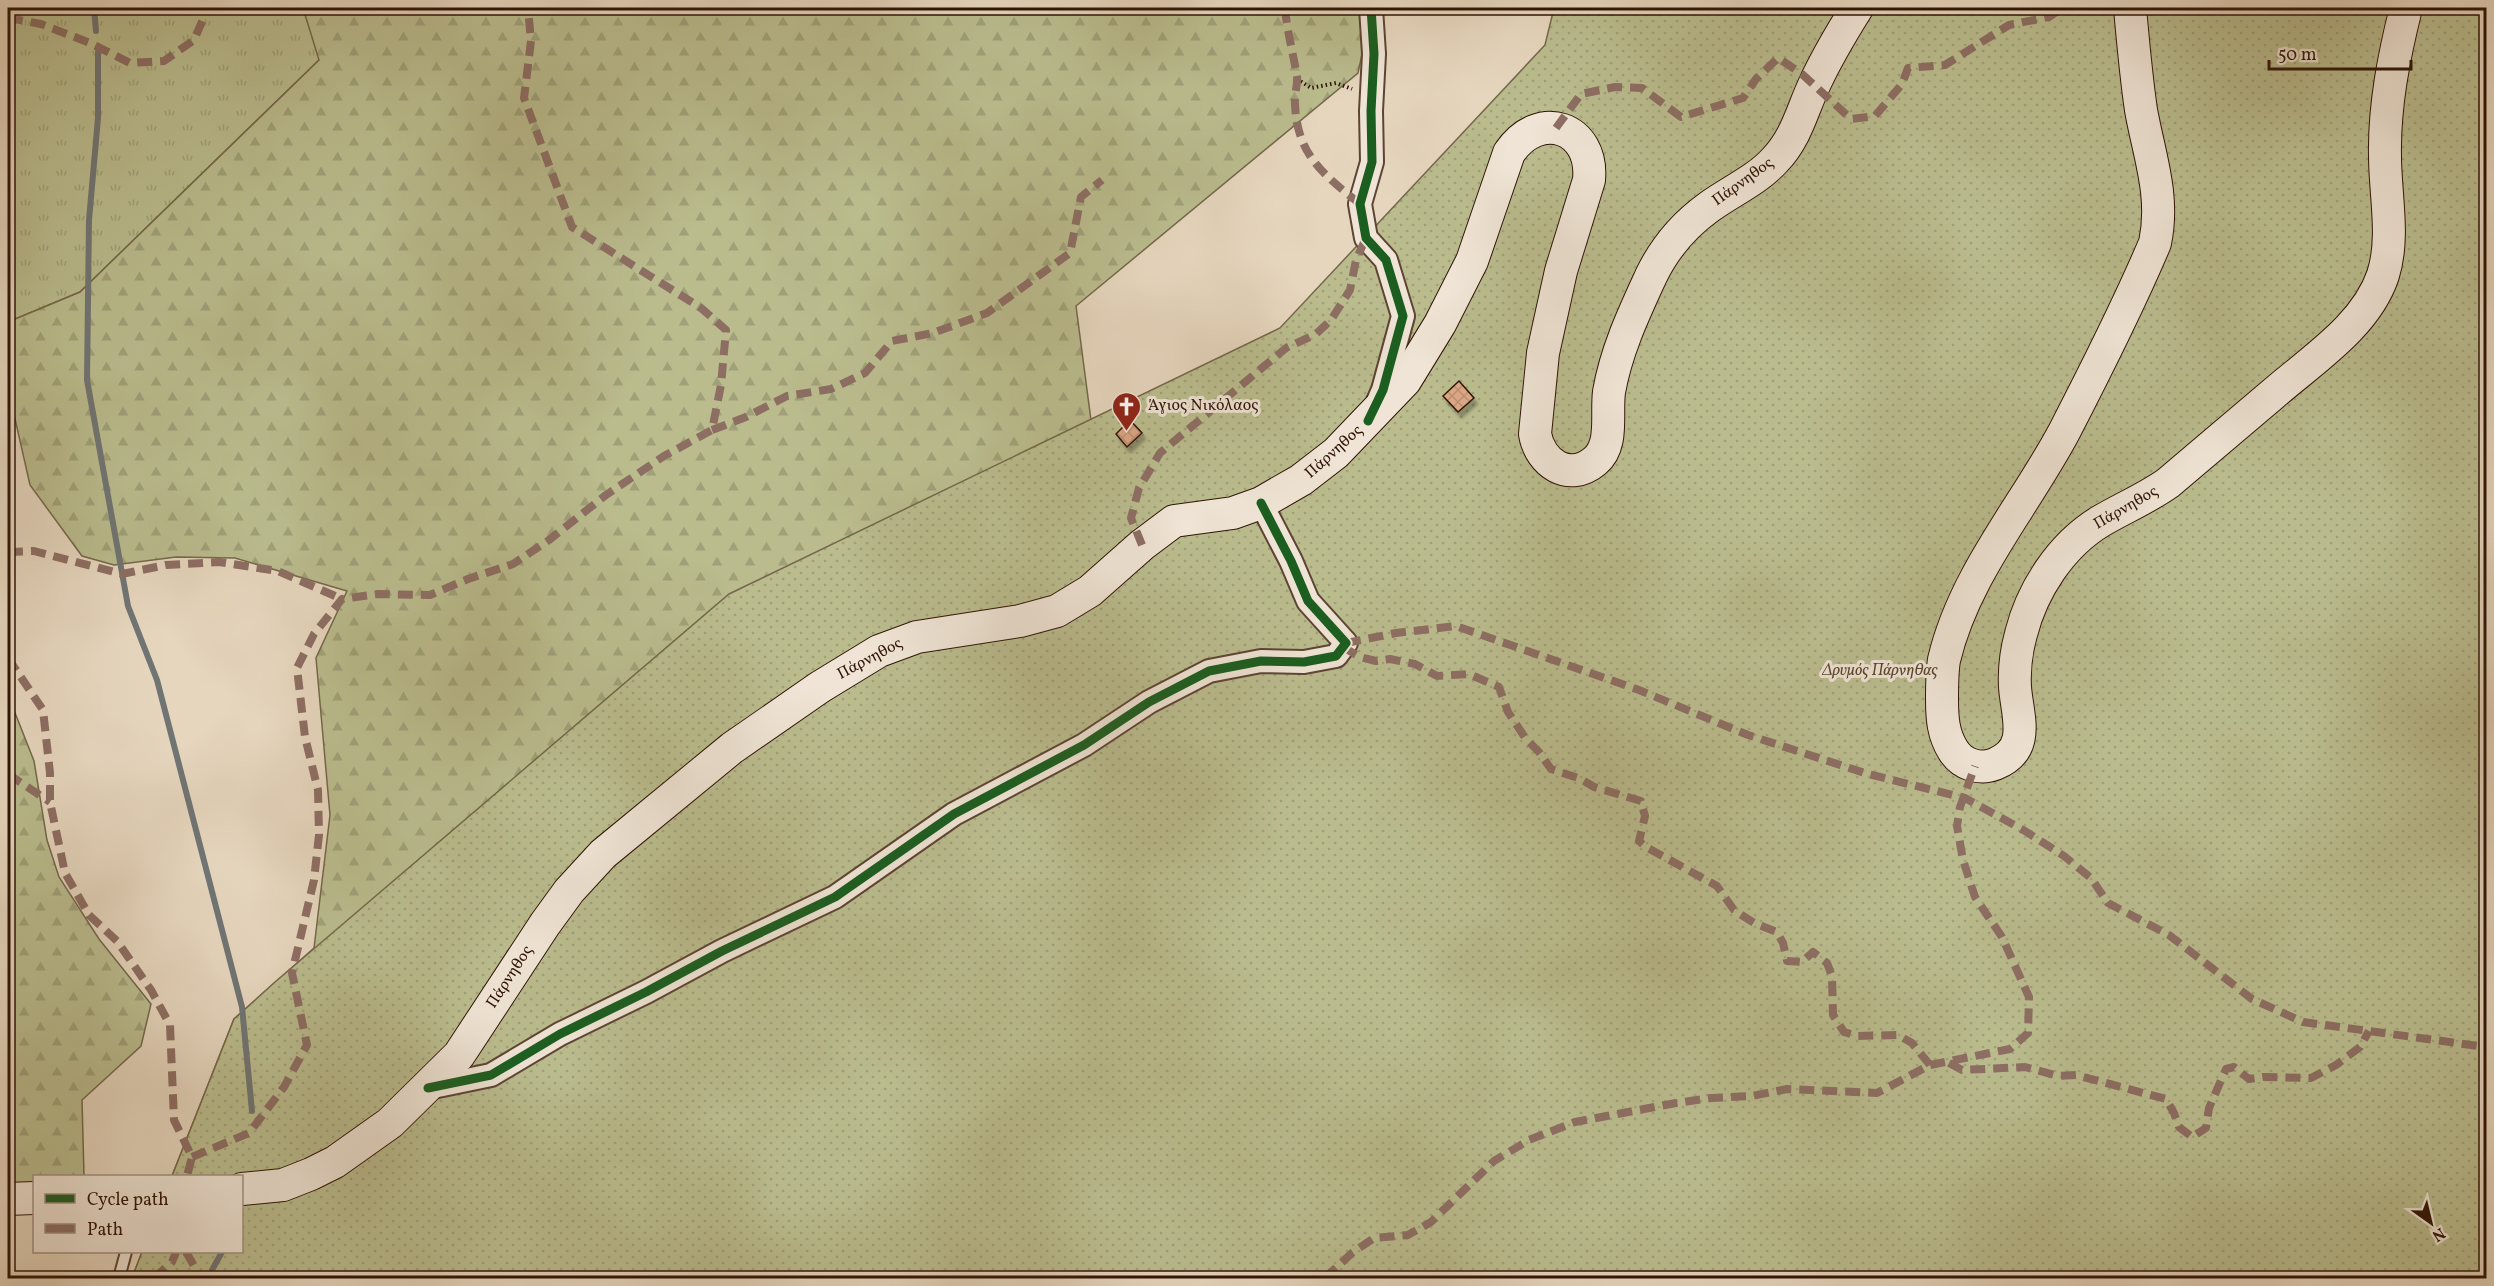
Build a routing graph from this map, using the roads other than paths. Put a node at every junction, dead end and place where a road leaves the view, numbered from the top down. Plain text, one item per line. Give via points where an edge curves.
1 (1371, 8) edge
2 (1857, 8) edge
3 (2130, 8) edge
4 (2406, 8) edge
5 (1368, 421) junction
6 (1261, 503) junction
7 (428, 1088) junction
8 (243, 1190) edge
9 (33, 1198) edge
10 (8, 1199) edge
11 (119, 1253) edge
12 (126, 1253) edge
13 (120, 1277) edge

1 - 5 street via 1372,162 1360,204 1366,238 1386,260 1403,316 1383,390
2 - 5 main road, Πάρνηθος via 1828,56 1796,132 1785,148 1763,171 1693,220 1654,269 1621,346 1610,392 1608,439 1596,460 1586,467 1562,469 1543,456 1535,434 1543,353 1590,166 1580,141 1556,128 1528,132 1509,153 1472,261 1440,324 1405,381
3 - 4 main road, Πάρνηθος via 2141,111 2158,198 2156,243 2063,433 1970,590 1954,629 1944,662 1942,718 1957,756 1975,766 1993,765 2006,759 2015,748 2021,719 2015,690 2021,632 2037,590 2063,553 2099,522 2168,483 2330,345 2376,292 2388,249 2385,154 2391,76
5 - 6 main road, Πάρνηθος via 1301,480
6 - 7 main road, Πάρνηθος via 1233,513 1173,521 1090,591 1057,611 1020,621 917,637 879,651 732,748 603,854 569,891 459,1055
6 - 7 street via 1308,601 1346,643 1336,656 1209,671 1149,702 1084,745 954,814 835,897 560,1034 491,1075
7 - 8 main road, Πάρνηθος via 390,1123 335,1162 283,1185
9 - 10 main road
11 - 13 lane
12 - 13 lane

